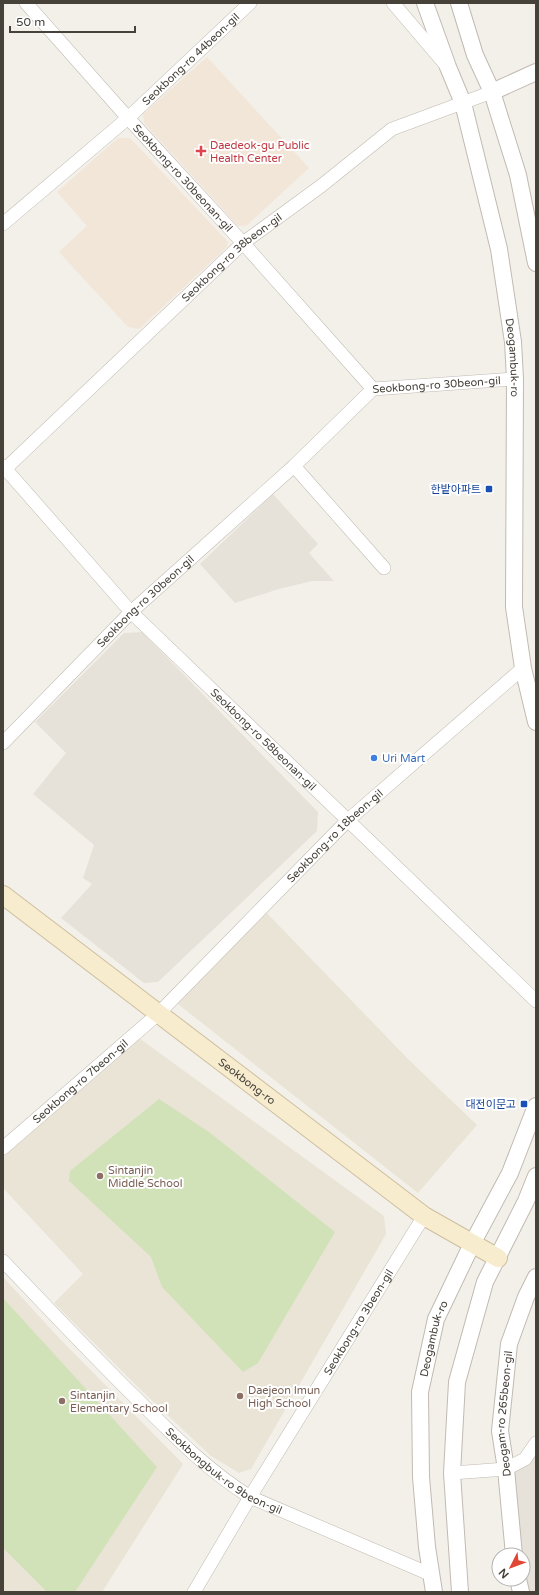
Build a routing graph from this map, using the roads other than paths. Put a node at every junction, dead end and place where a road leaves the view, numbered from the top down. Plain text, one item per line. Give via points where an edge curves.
1 (27, 3) edge
2 (250, 3) edge
3 (393, 3) edge
4 (425, 3) edge
5 (459, 3) edge
6 (448, 67) junction
7 (536, 72) edge
8 (492, 92) junction
9 (463, 103) junction
10 (128, 118) junction
11 (3, 224) edge
12 (243, 243) junction
13 (536, 263) edge
14 (515, 379) junction
15 (373, 389) junction
16 (294, 466) junction
17 (4, 468) edge
18 (384, 568) dead end
19 (131, 612) junction
20 (522, 668) junction
21 (536, 722) edge
22 (3, 743) edge
23 (347, 821) junction
24 (3, 895) edge
25 (536, 1001) edge
26 (158, 1014) junction
27 (536, 1106) edge
28 (3, 1148) edge
29 (536, 1176) edge
30 (424, 1216) junction
31 (472, 1244) junction
32 (498, 1258) junction
33 (3, 1261) edge
34 (536, 1277) edge
35 (536, 1443) edge
36 (506, 1469) junction
37 (452, 1473) junction
38 (250, 1497) junction
39 (513, 1547) edge
40 (432, 1575) junction
41 (194, 1592) edge
42 (434, 1592) edge
43 (460, 1592) edge

1 - 10 street, Seokbong-ro 30beonan-gil
2 - 10 street, Seokbong-ro 44beon-gil
3 - 6 street
4 - 6 street, Deogambuk-ro
5 - 8 street via 475,55
6 - 9 street, Deogambuk-ro
7 - 8 street
8 - 9 street, Seokbong-ro 38beon-gil
8 - 13 street via 518,175
9 - 12 street, Seokbong-ro 38beon-gil via 392,129 321,186
9 - 14 street, Deogambuk-ro via 499,249 513,342
10 - 11 street, Seokbong-ro 44beon-gil
10 - 12 street, Seokbong-ro 30beonan-gil
12 - 15 street, Seokbong-ro 30beonan-gil
12 - 17 street, Seokbong-ro 38beon-gil
14 - 15 street, Seokbong-ro 30beon-gil
14 - 20 street, Deogambuk-ro via 514,607
15 - 16 street, Seokbong-ro 30beon-gil
16 - 18 street
16 - 19 street, Seokbong-ro 30beon-gil
17 - 19 street, Seokbong-ro 58beonan-gil
19 - 22 street, Seokbong-ro 30beon-gil
19 - 23 street, Seokbong-ro 58beonan-gil
20 - 21 street, Deogambuk-ro
20 - 23 street, Seokbong-ro 18beon-gil
23 - 25 street, Seokbong-ro 58beonan-gil
23 - 26 street, Seokbong-ro 18beon-gil
24 - 26 main road, Seokbong-ro
26 - 28 street, Seokbong-ro 7beon-gil
26 - 30 main road, Seokbong-ro
27 - 31 street, Deogambuk-ro via 510,1173
29 - 32 street
30 - 31 main road, Seokbong-ro
30 - 38 street, Seokbong-ro 3beon-gil
31 - 32 main road, Seokbong-ro
31 - 40 street, Deogambuk-ro via 436,1319 420,1392 421,1476
32 - 37 street via 485,1282 457,1382
33 - 38 street, Seokbongbuk-ro 9beon-gil via 100,1363 192,1454
34 - 36 street, Deogam-ro 265beon-gil via 509,1344 500,1431
35 - 36 street via 525,1459
36 - 37 street
36 - 39 street, Deogam-ro 265beon-gil
37 - 43 street
38 - 40 street, Seokbongbuk-ro 9beon-gil
38 - 41 street, Seokbong-ro 3beon-gil
40 - 42 street, Deogambuk-ro

